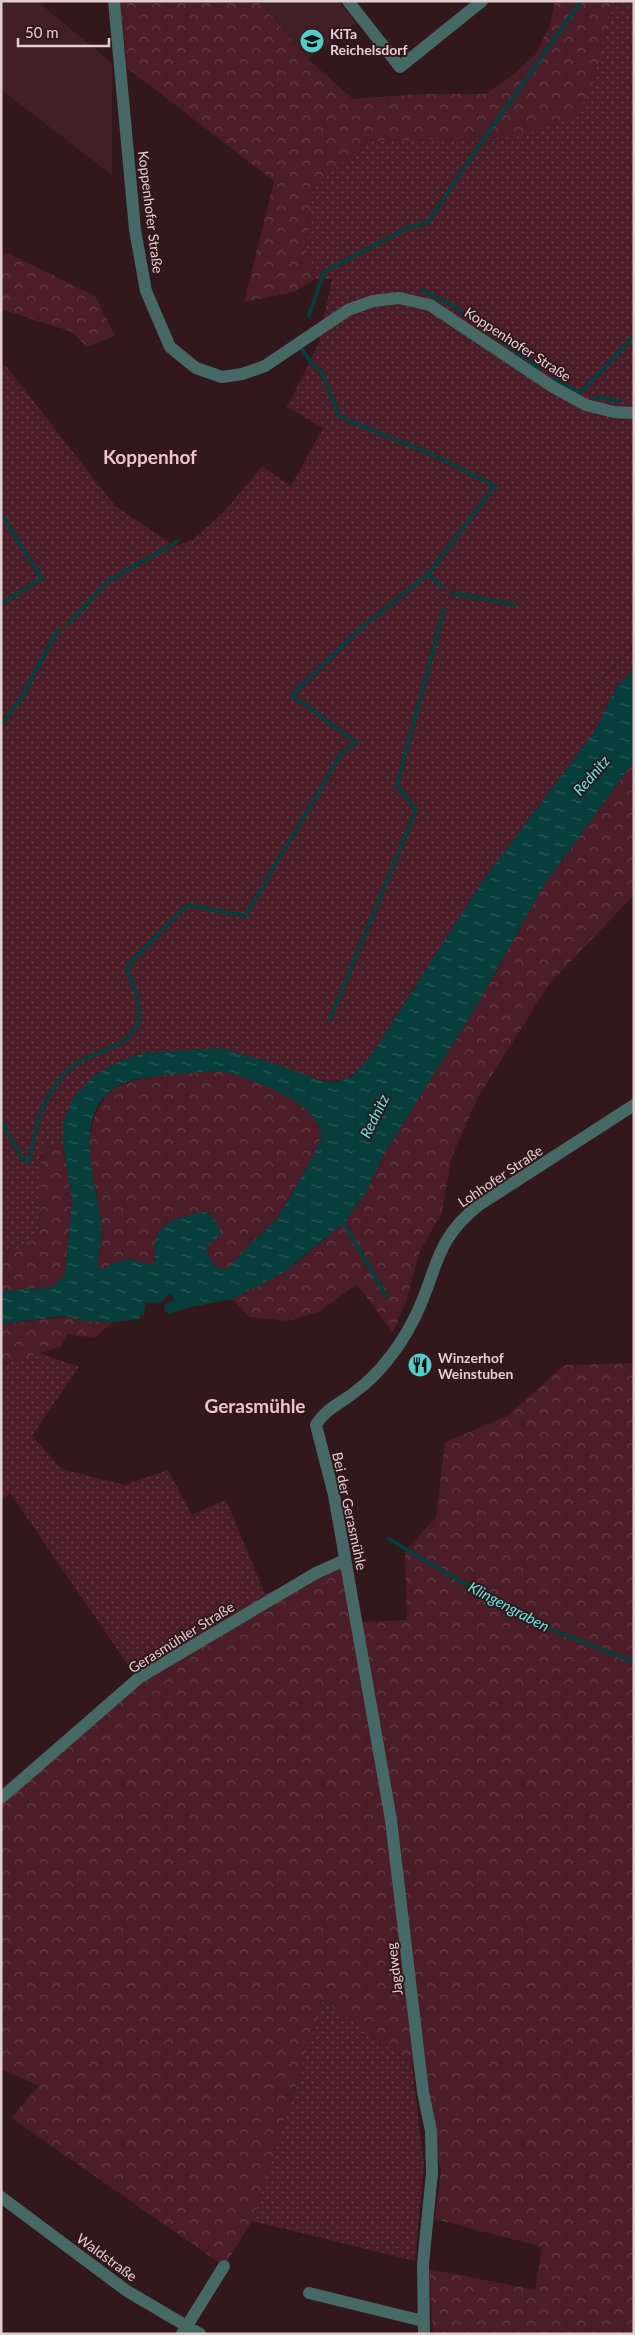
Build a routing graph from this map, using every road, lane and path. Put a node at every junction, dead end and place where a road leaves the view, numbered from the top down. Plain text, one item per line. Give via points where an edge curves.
1 (114, 1) edge
2 (348, 1) edge
3 (482, 1) edge
4 (634, 412) edge
5 (634, 1104) edge
6 (322, 1414) joint
7 (345, 1560) junction
8 (356, 1616) joint
9 (1, 1798) edge
10 (1, 2196) edge
11 (224, 2266) dead end
12 (310, 2293) dead end
13 (423, 2320) junction
14 (184, 2330) edge
15 (200, 2334) edge
16 (424, 2334) edge

1 - 4 street, Koppenhofer Straße via 135,230 146,291 170,347 196,368 222,377 258,369 348,310 373,301 399,298 430,305 553,387 586,405 614,412
2 - 3 street via 400,67
5 - 6 street, Lohhofer Straße via 478,1206 460,1222 446,1238 415,1317 387,1362 356,1392
6 - 7 street, Bei der Gerasmühle via 316,1425 334,1495
7 - 8 street, Bei der Gerasmühle
7 - 9 street, Gerasmühler Straße via 316,1573 140,1677
8 - 13 street, Jagdweg via 394,1836 423,2092 431,2131 432,2173 423,2264
10 - 14 street, Waldstraße via 108,2278
11 - 14 street
12 - 13 street
13 - 16 street, Jagdweg
14 - 15 street, Waldstraße

